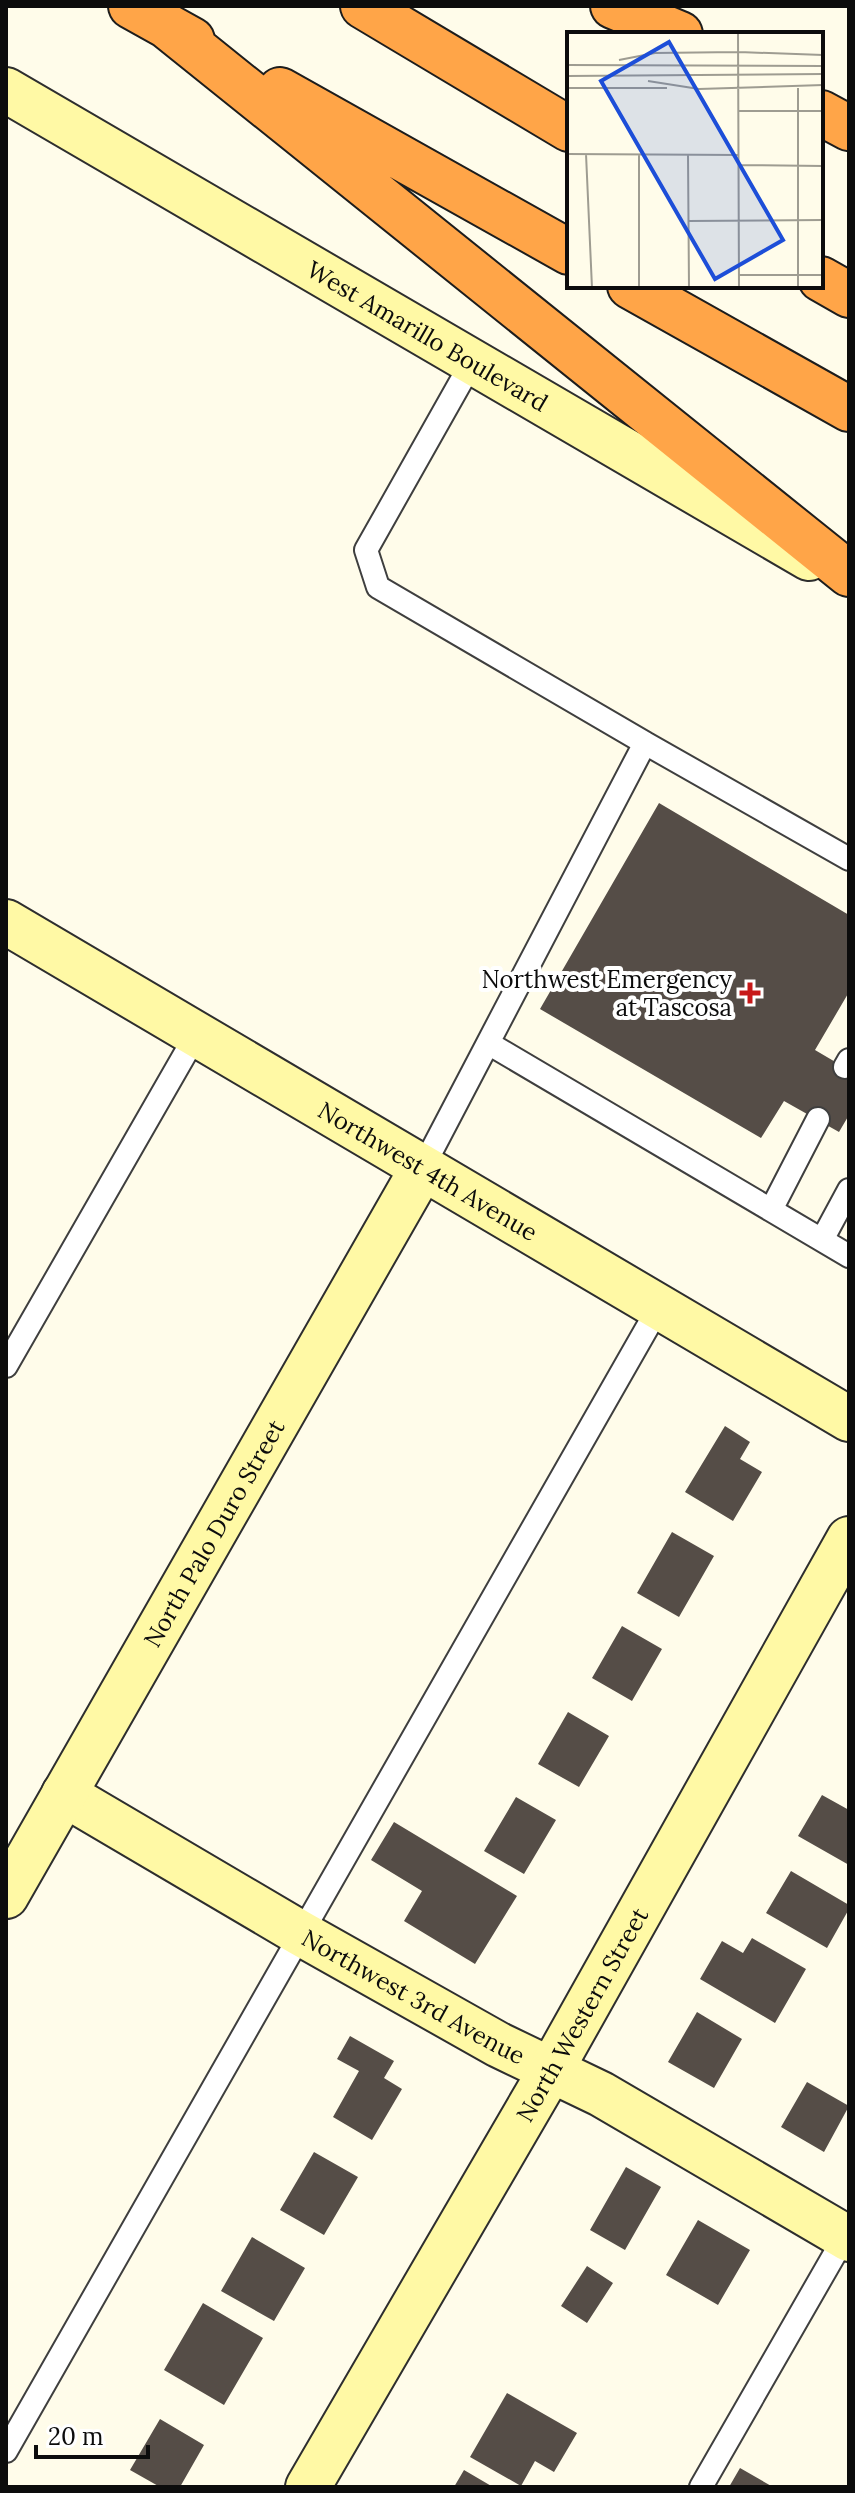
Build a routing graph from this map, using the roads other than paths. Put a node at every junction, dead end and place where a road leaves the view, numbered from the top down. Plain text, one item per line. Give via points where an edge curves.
1 (363, 6) edge
2 (613, 6) edge
3 (150, 16) edge
4 (675, 32) edge
5 (6, 90) edge
6 (823, 114) edge
7 (567, 128) edge
8 (849, 128) edge
9 (567, 251) edge
10 (823, 280) edge
11 (634, 288) edge
12 (849, 295) edge
13 (472, 362) junction
14 (849, 409) edge
15 (849, 574) edge
16 (849, 582) edge
17 (645, 743) junction
18 (849, 859) edge
19 (6, 922) edge
20 (196, 1035) junction
21 (488, 1043) junction
22 (818, 1119) dead end
23 (422, 1169) junction
24 (849, 1190) edge
25 (771, 1210) junction
26 (822, 1240) junction
27 (849, 1256) edge
28 (659, 1307) junction
29 (6, 1366) edge
30 (849, 1419) edge
31 (849, 1539) edge
32 (64, 1794) junction
33 (6, 1896) edge
34 (300, 1933) junction
35 (551, 2070) junction
36 (848, 2235) edge
37 (6, 2451) edge
38 (308, 2487) edge
39 (701, 2487) edge

1 - 7 highway
2 - 4 highway
3 - 9 highway
3 - 15 highway
5 - 13 street, West Amarillo Boulevard
6 - 8 highway
10 - 12 highway
11 - 14 highway
13 - 16 street, West Amarillo Boulevard
13 - 17 lane via 366,550 378,587
17 - 18 lane
17 - 21 lane
19 - 20 street, Northwest 4th Avenue
20 - 23 street, Northwest 4th Avenue
20 - 29 lane
21 - 23 lane
21 - 25 lane
22 - 25 lane
23 - 28 street, Northwest 4th Avenue
23 - 32 street, North Palo Duro Street
24 - 26 lane
25 - 26 lane
26 - 27 lane
28 - 30 street, Northwest 4th Avenue
28 - 34 lane
31 - 35 street, North Western Street
32 - 33 street, North Palo Duro Street
32 - 34 street, Northwest 3rd Avenue
34 - 35 street, Northwest 3rd Avenue
34 - 37 lane
35 - 36 street, Northwest 3rd Avenue
35 - 38 street, North Western Street
36 - 39 lane

